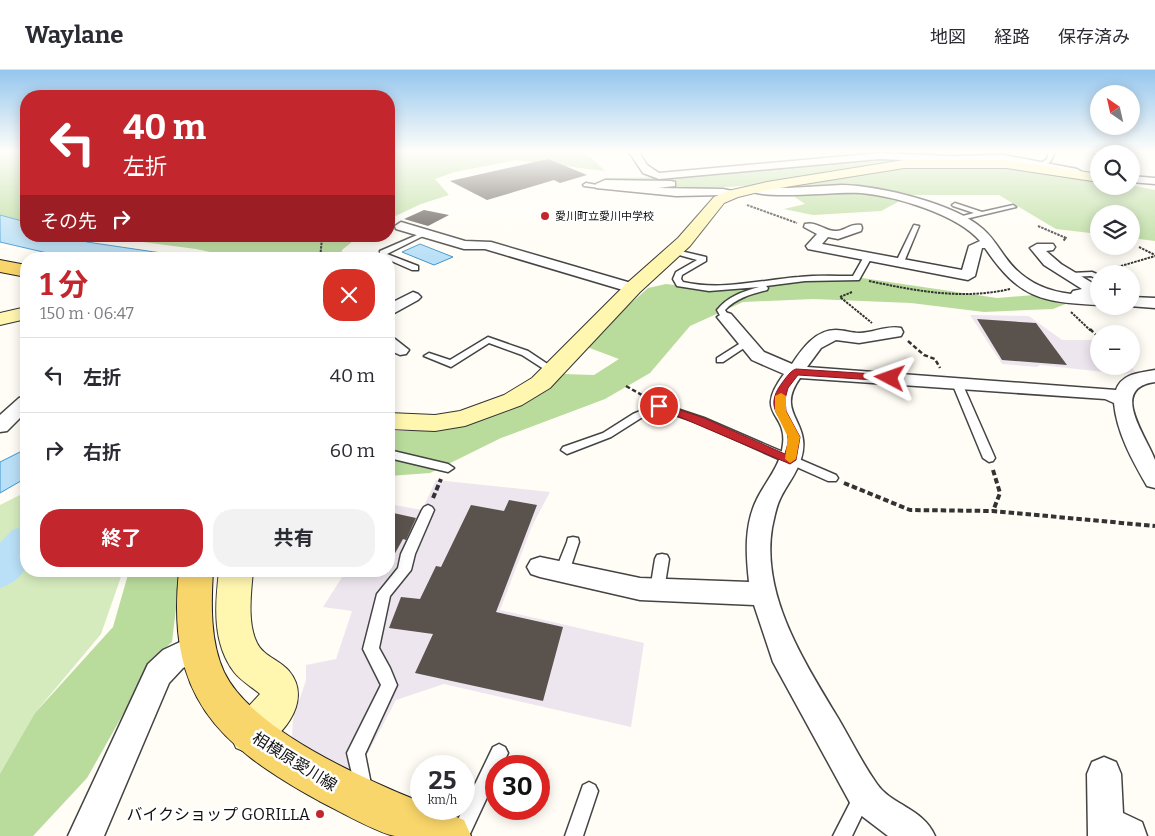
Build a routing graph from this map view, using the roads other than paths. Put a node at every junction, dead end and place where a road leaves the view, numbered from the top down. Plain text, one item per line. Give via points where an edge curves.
1 (619, 188) edge
2 (753, 188) joint
3 (832, 188) edge
4 (852, 188) edge
5 (733, 194) junction
6 (955, 205) dead end
7 (1013, 207) dead end
8 (980, 214) junction
9 (957, 219) junction
10 (402, 226) dead end
11 (916, 226) dead end
12 (810, 228) road end
13 (856, 228) dead end
14 (825, 232) junction
15 (426, 233) junction
16 (989, 242) junction
17 (1048, 247) dead end
18 (675, 251) junction
19 (385, 252) edge
20 (870, 255) junction
21 (395, 260) edge
22 (900, 262) junction
23 (415, 268) dead end
24 (1071, 275) junction
25 (1090, 276) edge
26 (776, 282) junction
27 (633, 288) junction
28 (413, 297) dead end
29 (1052, 297) junction
30 (1090, 299) edge
31 (1140, 302) edge
32 (1155, 303) edge
33 (395, 308) edge
34 (20, 314) edge
35 (725, 317) joint
36 (0, 319) edge
37 (891, 333) road end
38 (746, 342) junction
39 (429, 356) dead end
40 (720, 360) dead end
41 (553, 371) junction
42 (796, 372) junction
43 (1155, 376) edge
44 (952, 383) junction
45 (1123, 400) junction
46 (20, 408) edge
47 (395, 421) edge
48 (0, 426) edge
49 (567, 450) dead end
50 (395, 455) edge
51 (989, 458) road end
52 (790, 460) junction
53 (448, 468) road end
54 (832, 478) road end
55 (1155, 480) edge
56 (428, 510) road end
57 (573, 542) dead end
58 (662, 559) dead end
59 (551, 569) joint
60 (195, 577) edge
61 (236, 577) edge
62 (657, 590) junction
63 (764, 594) junction
64 (197, 647) junction
65 (250, 734) junction
66 (499, 753) dead end
67 (1104, 774) dead end
68 (589, 791) dead end
69 (866, 798) junction
70 (366, 803) junction
71 (1114, 832) edge
72 (86, 836) edge
73 (448, 836) edge
74 (459, 836) edge
75 (574, 836) edge
76 (842, 836) edge
77 (917, 836) edge

1 - 5 street
2 - 3 street via 774,192
2 - 5 street
4 - 9 street via 892,194
5 - 18 street via 720,200
6 - 8 lane
7 - 8 lane
8 - 9 lane
9 - 16 street
10 - 15 street
11 - 22 lane
12 - 14 street
13 - 14 street via 838,235
14 - 20 street via 813,246
15 - 19 lane
15 - 27 street via 464,245 486,245
16 - 22 street via 976,246 968,276
16 - 29 street via 1006,268 1026,286
17 - 24 street via 1038,248 1042,258
18 - 26 lane via 703,259 679,274 680,284 718,288
18 - 27 street
20 - 22 street
20 - 26 lane via 856,278 819,277
21 - 23 lane
24 - 25 lane
24 - 29 street via 1095,292
26 - 35 lane via 727,302 721,310
27 - 41 street
28 - 33 street
29 - 30 street
31 - 32 street
34 - 36 street
35 - 38 street
37 - 42 street via 859,338 834,335 815,344
38 - 40 lane
38 - 42 street via 758,356
39 - 41 lane via 451,366 488,340 525,353
41 - 47 street via 541,383 513,400 465,418 434,423
42 - 44 street
42 - 52 street via 783,388 780,399 780,411 794,437
43 - 45 street via 1142,376 1128,382
44 - 45 street via 1108,394
44 - 51 lane
45 - 55 street via 1128,425
46 - 48 street
49 - 52 lane via 607,435 659,406 700,420
50 - 53 lane
52 - 54 lane
52 - 63 street via 767,501 760,529 758,553
56 - 70 lane via 404,570 384,594 374,628 371,649 389,685 356,753
57 - 59 lane
58 - 62 lane
59 - 62 street via 640,590
60 - 64 main road, 相模原愛川線 via 193,604
61 - 65 street via 234,613 239,645 244,656 280,690 272,714
62 - 63 street
63 - 69 street via 783,653
64 - 65 main road, 相模原愛川線 via 213,690
64 - 72 street via 173,659 158,674
65 - 70 main road, 相模原愛川線 via 316,778
66 - 74 lane
67 - 71 street
68 - 75 lane
69 - 76 lane via 859,803
69 - 77 street
70 - 73 main road, 相模原愛川線

